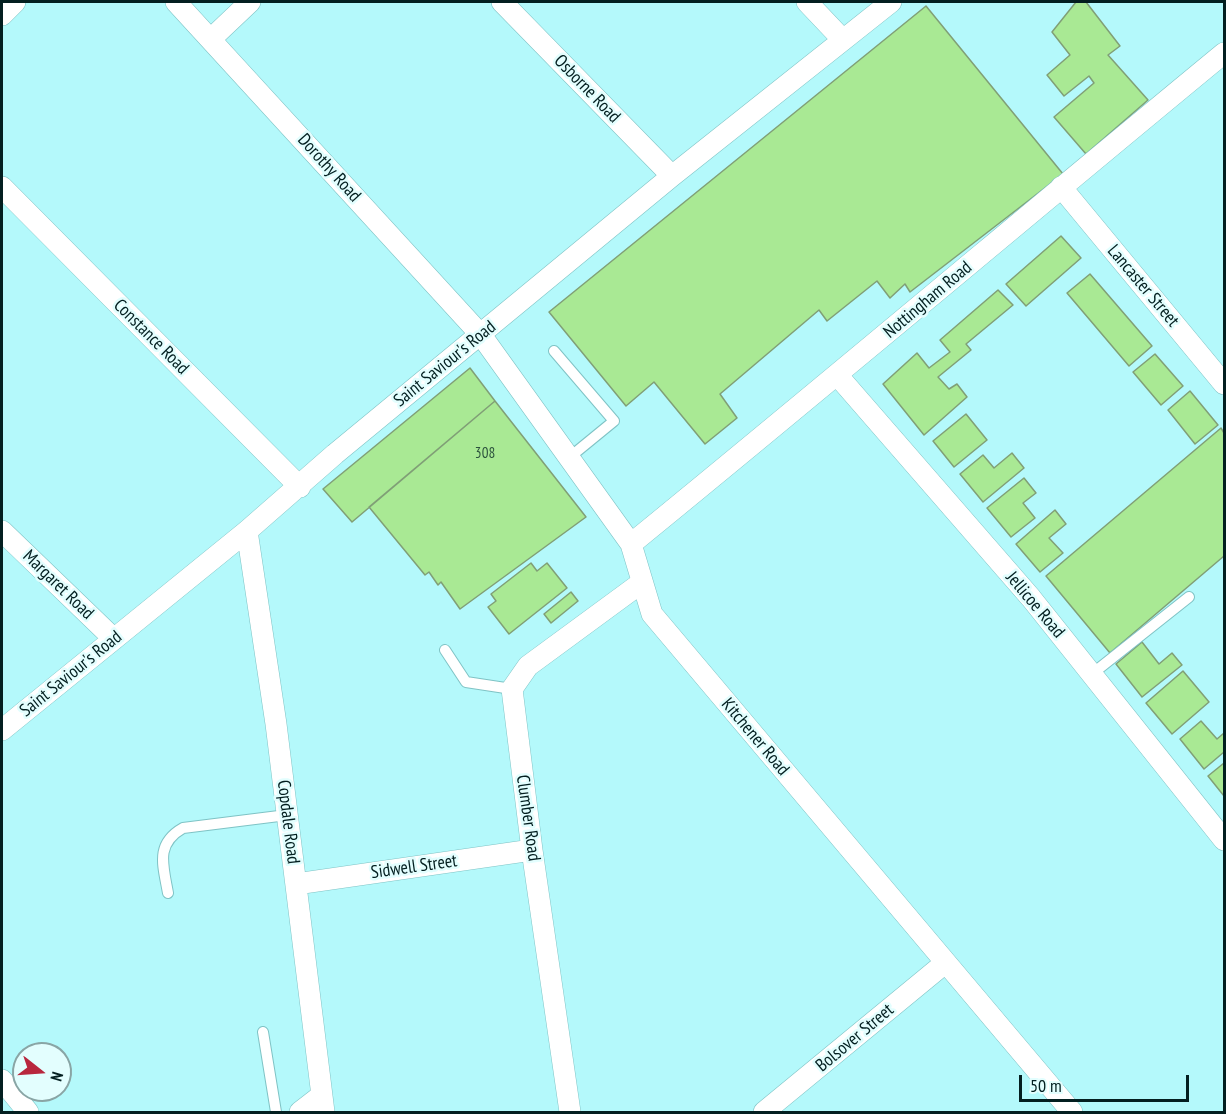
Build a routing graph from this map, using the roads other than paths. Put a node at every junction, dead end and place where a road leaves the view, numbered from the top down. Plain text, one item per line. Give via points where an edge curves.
1 (15, 2) edge
2 (176, 2) edge
3 (249, 2) edge
4 (502, 2) edge
5 (807, 2) edge
6 (891, 2) edge
7 (2, 15) edge
8 (212, 38) junction
9 (843, 40) junction
10 (1224, 56) edge
11 (672, 176) junction
12 (2, 187) edge
13 (1061, 187) junction
14 (481, 335) junction
15 (554, 351) dead end
16 (838, 376) junction
17 (1224, 384) edge
18 (570, 457) junction
19 (300, 487) junction
20 (2, 531) edge
21 (247, 531) junction
22 (631, 544) junction
23 (641, 583) junction
24 (1189, 597) dead end
25 (114, 639) junction
26 (445, 650) dead end
27 (1092, 674) junction
28 (512, 689) junction
29 (2, 730) edge
30 (287, 815) junction
31 (1224, 840) edge
32 (532, 850) junction
33 (296, 884) junction
34 (168, 892) dead end
35 (945, 963) junction
36 (262, 1032) dead end
37 (2, 1080) edge
38 (323, 1104) edge
39 (28, 1113) edge
40 (276, 1113) edge
41 (300, 1113) edge
42 (570, 1113) edge
43 (764, 1113) edge
44 (1072, 1113) edge

1 - 7 street
2 - 8 street, Dorothy Road
3 - 8 street
4 - 11 street, Osborne Road
5 - 9 street
6 - 9 street, Saint Saviour's Road
8 - 14 street, Dorothy Road
9 - 11 street, Saint Saviour's Road
10 - 13 street, Nottingham Road
11 - 14 street, Saint Saviour's Road
12 - 19 street, Constance Road
13 - 16 street, Nottingham Road
13 - 17 street, Lancaster Street
14 - 18 street, Kitchener Road
14 - 19 street, Saint Saviour's Road
15 - 18 lane via 614,421
16 - 22 street, Nottingham Road
16 - 27 street, Jellicoe Road
18 - 22 street, Kitchener Road
19 - 21 street, Saint Saviour's Road
20 - 25 street, Margaret Road
21 - 25 street, Saint Saviour's Road
21 - 30 street, Copdale Road
22 - 23 street, Kitchener Road
23 - 28 street via 528,666
23 - 35 street, Kitchener Road via 652,614
24 - 27 lane
25 - 29 street, Saint Saviour's Road
26 - 28 lane via 466,682
27 - 31 street, Jellicoe Road
28 - 32 street, Clumber Road
30 - 33 street, Copdale Road
30 - 34 lane via 183,828 170,836 164,846 163,864
32 - 33 street, Sidwell Street
32 - 42 street, Clumber Road
33 - 38 street, Copdale Road
35 - 43 street, Bolsover Street
35 - 44 street, Kitchener Road
36 - 40 lane
37 - 39 street
38 - 41 street

